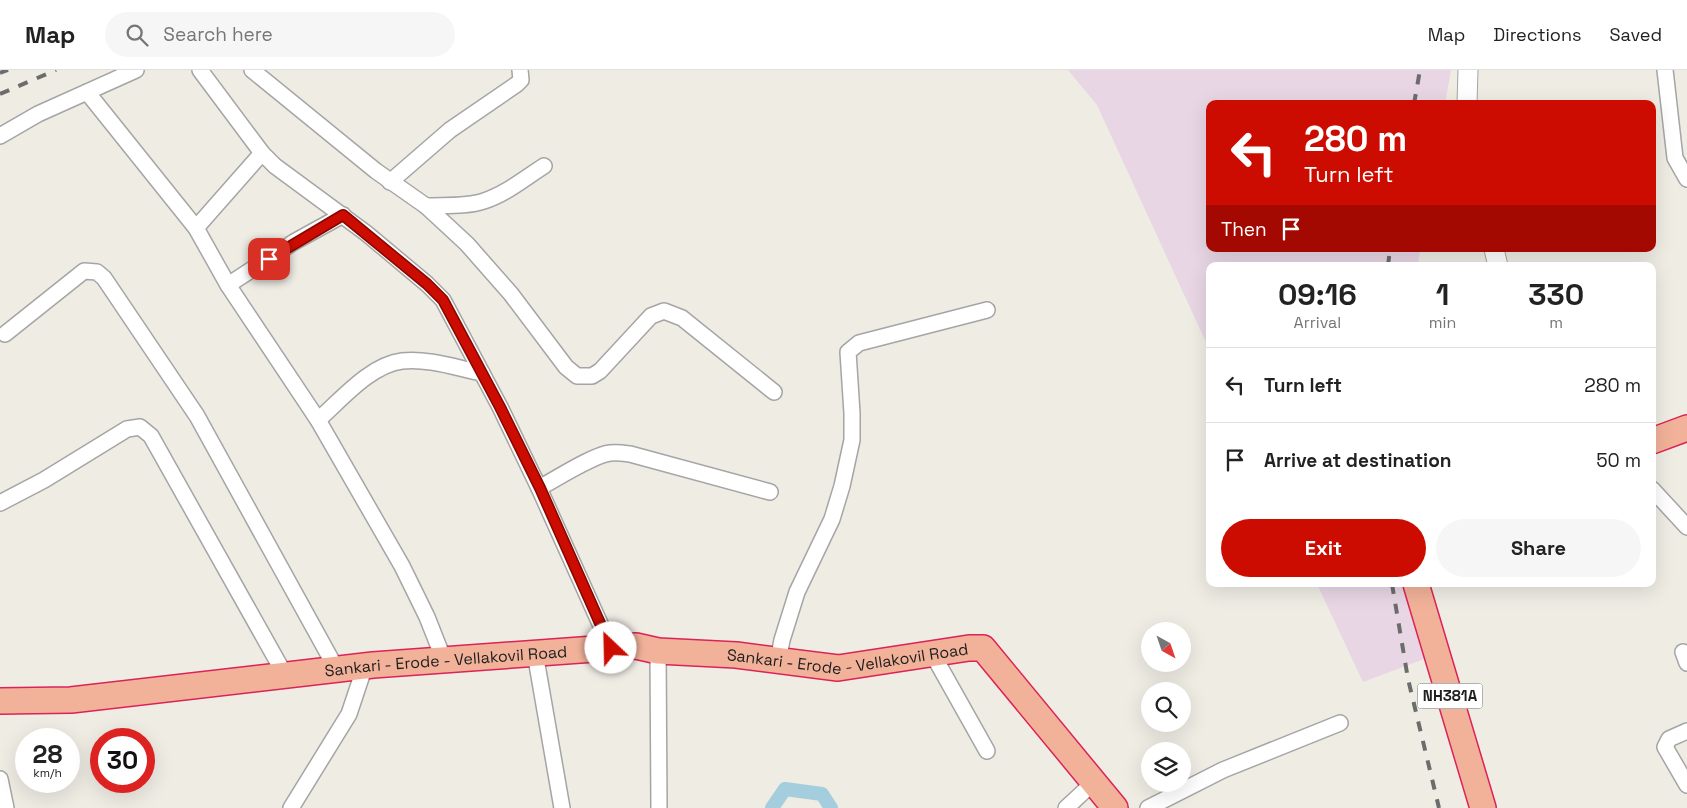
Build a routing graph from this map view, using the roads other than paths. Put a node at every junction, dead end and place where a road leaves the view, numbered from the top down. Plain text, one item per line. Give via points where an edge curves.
1 (136, 70) edge
2 (200, 70) edge
3 (252, 70) edge
4 (520, 70) edge
5 (1468, 70) edge
6 (1665, 70) edge
7 (87, 92) junction
8 (1467, 100) edge
9 (0, 136) edge
10 (262, 154) junction
11 (544, 166) dead end
12 (1687, 179) edge
13 (390, 182) junction
14 (426, 206) junction
15 (343, 215) junction
16 (196, 228) junction
17 (228, 285) junction
18 (988, 310) dead end
19 (5, 334) dead end
20 (482, 373) junction
21 (774, 392) dead end
22 (318, 420) junction
23 (1687, 428) edge
24 (1656, 440) edge
25 (540, 488) junction
26 (770, 492) dead end
27 (1656, 493) edge
28 (0, 503) edge
29 (1687, 527) edge
30 (1417, 587) edge
31 (611, 648) junction
32 (658, 651) junction
33 (932, 653) junction
34 (535, 654) junction
35 (444, 660) junction
36 (778, 661) junction
37 (365, 666) junction
38 (336, 670) junction
39 (285, 675) junction
40 (0, 701) edge
41 (1340, 724) dead end
42 (1687, 732) edge
43 (987, 751) dead end
44 (0, 779) edge
45 (1093, 783) junction
46 (1687, 785) edge
47 (6, 808) edge
48 (291, 808) edge
49 (562, 808) edge
50 (659, 808) edge
51 (1066, 808) edge
52 (1115, 808) edge
53 (1148, 808) edge
54 (1483, 808) edge

1 - 7 street
2 - 10 street
3 - 13 street
4 - 13 street via 517,84 450,130
5 - 8 street
6 - 12 street via 1675,158
7 - 9 street
7 - 16 street
10 - 15 street
10 - 16 street
11 - 14 street via 484,201
13 - 14 street
14 - 21 street via 494,272 566,367 577,376 592,376 600,371 651,316 664,311 682,318
15 - 17 street
15 - 20 street via 443,300
16 - 17 street
17 - 22 street
18 - 36 street via 859,343 848,352 852,440 842,486 832,519 797,592
19 - 38 street via 84,271 97,272 104,278 197,416
20 - 22 street via 416,362 391,364 366,379
20 - 25 street
22 - 35 street via 402,566
23 - 24 highway
25 - 26 street via 608,453 617,453
25 - 31 street
27 - 29 street
28 - 39 street via 128,429 140,427 146,430
30 - 54 highway, NH381A
31 - 32 highway, Sankari - Erode - Vellakovil Road via 636,646
31 - 34 highway, Sankari - Erode - Vellakovil Road
32 - 36 highway, Sankari - Erode - Vellakovil Road
32 - 50 street
33 - 36 highway, Sankari - Erode - Vellakovil Road via 838,668
33 - 43 street
33 - 45 highway, Sankari - Erode - Vellakovil Road via 983,648
34 - 35 highway, Sankari - Erode - Vellakovil Road
34 - 49 street
35 - 37 highway, Sankari - Erode - Vellakovil Road
37 - 38 highway, Sankari - Erode - Vellakovil Road
37 - 48 street via 349,714
38 - 39 highway, Sankari - Erode - Vellakovil Road
39 - 40 highway, Sankari - Erode - Vellakovil Road via 71,700
41 - 53 street via 1223,770
42 - 46 street via 1669,739 1665,747
44 - 47 street
45 - 51 street
45 - 52 highway, Sankari - Erode - Vellakovil Road

